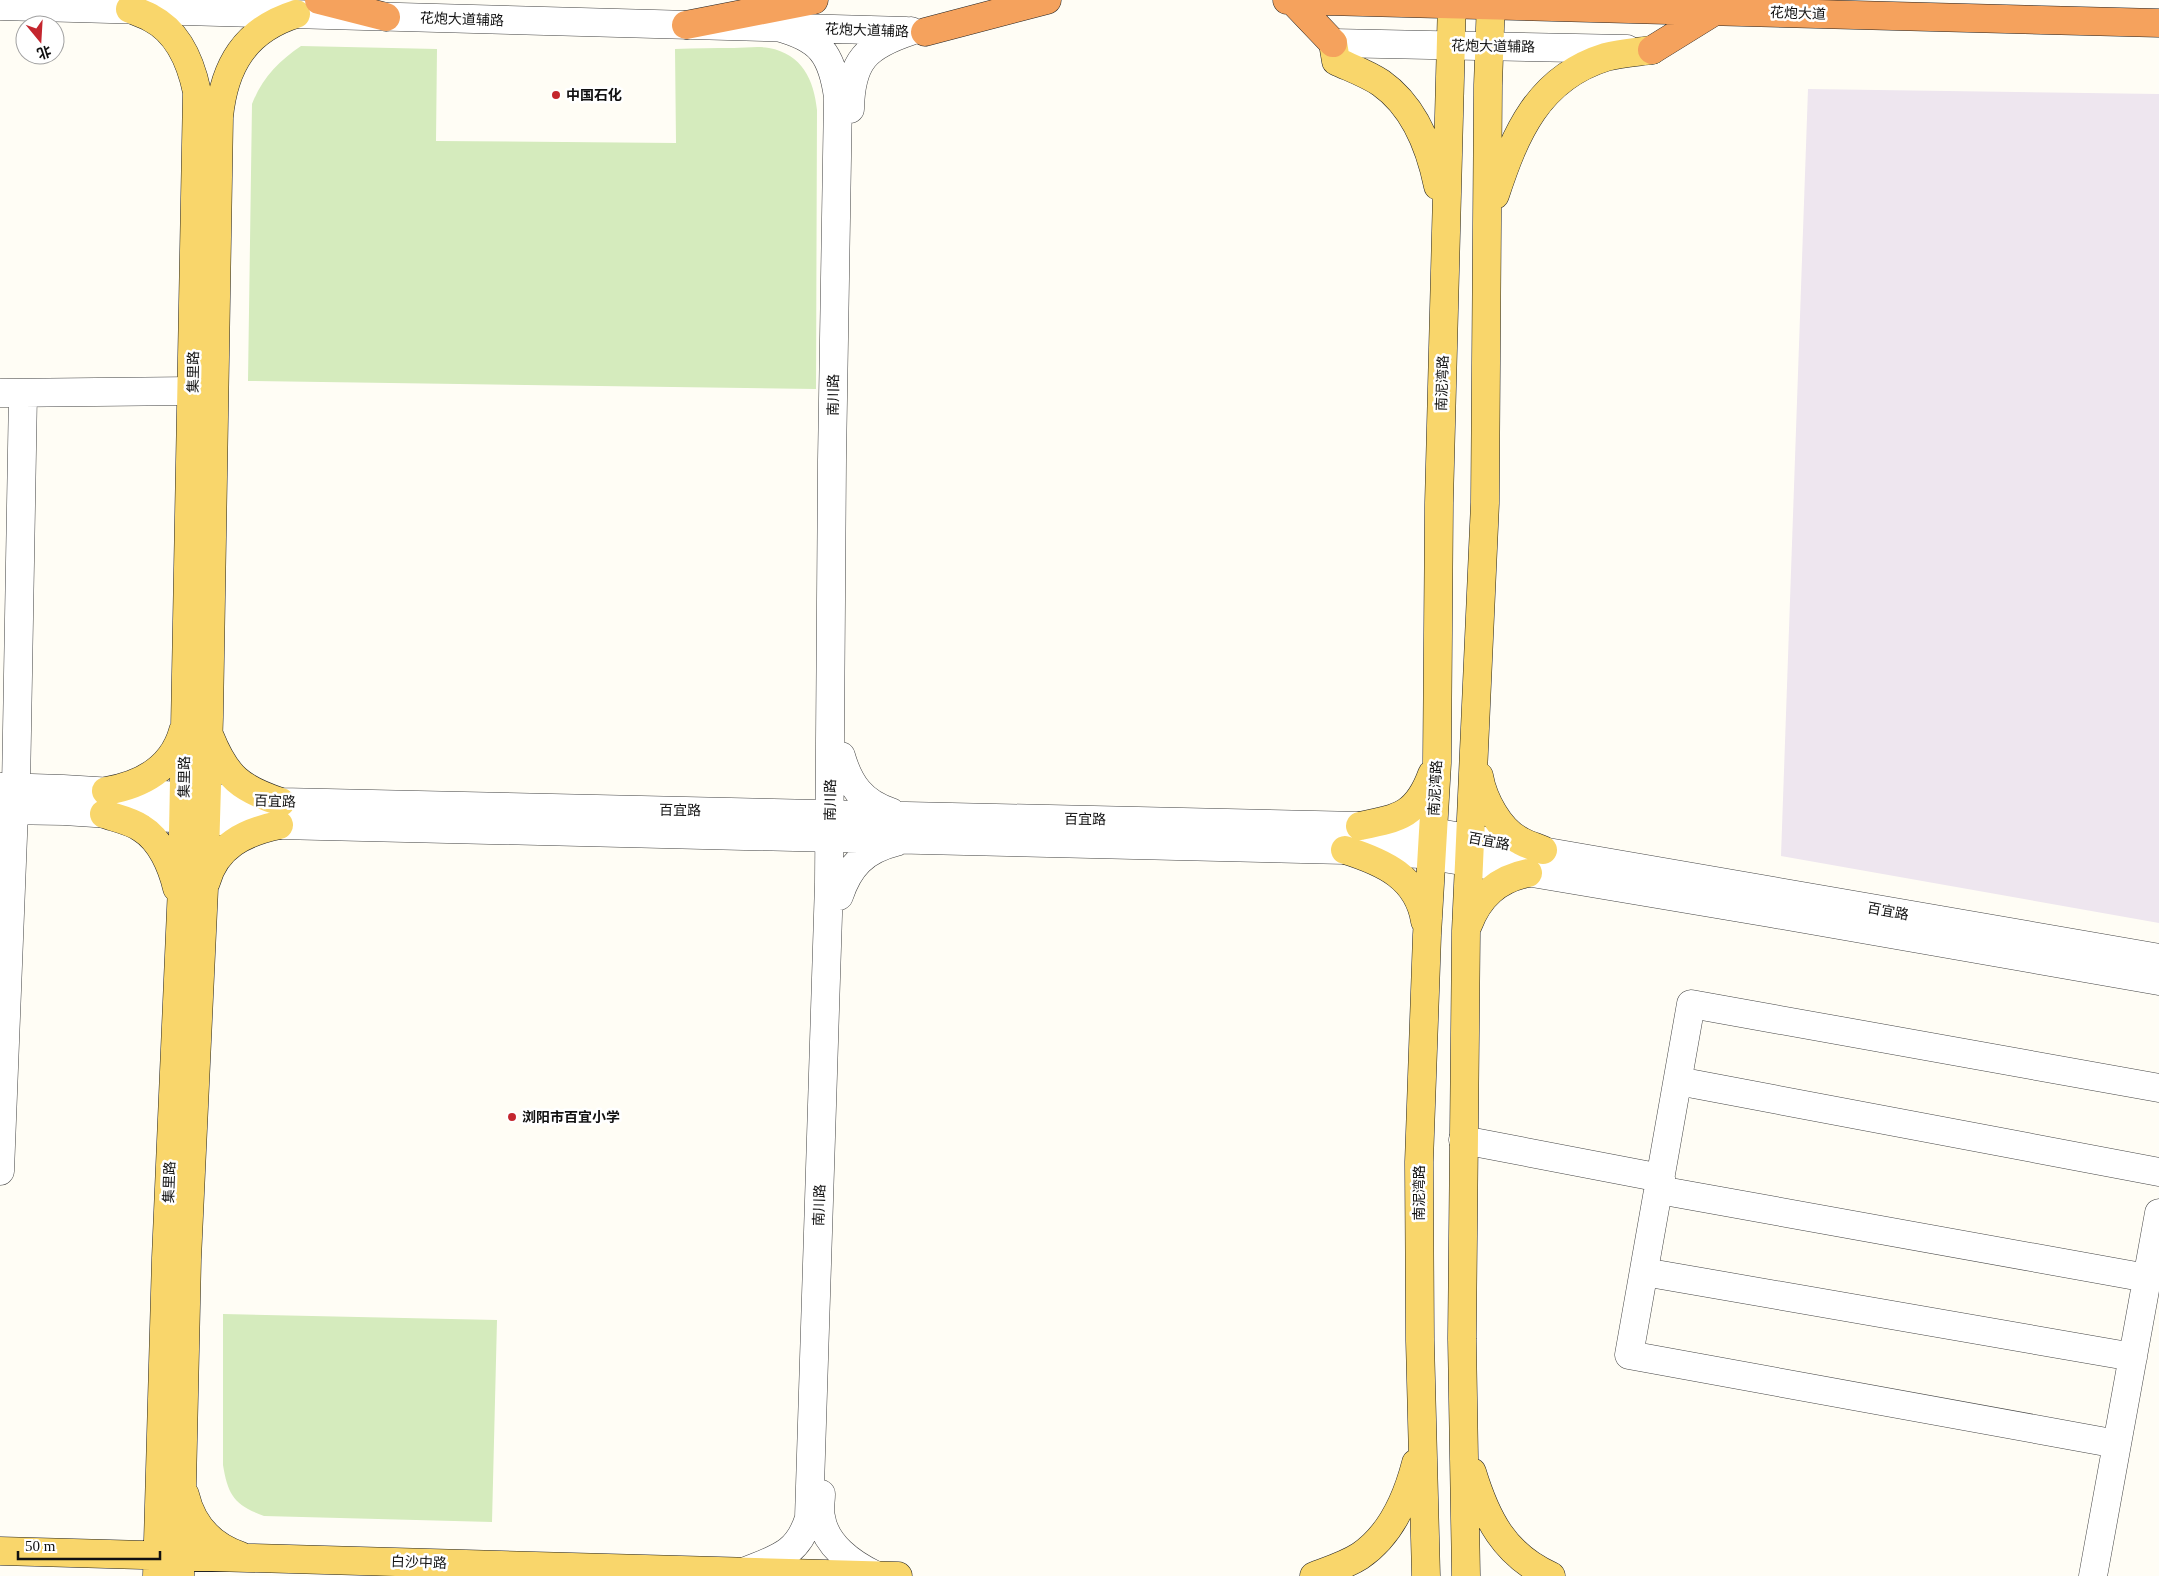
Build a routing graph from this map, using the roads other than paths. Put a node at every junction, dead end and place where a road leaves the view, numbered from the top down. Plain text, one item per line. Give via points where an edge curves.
1 (319, 0) edge
2 (814, 0) edge
3 (1047, 0) edge
4 (1286, 0) edge
5 (1292, 0) edge
6 (1452, 2) edge
7 (1491, 3) edge
8 (0, 6) edge
9 (130, 9) junction
10 (1715, 11) junction
11 (296, 14) junction
12 (386, 17) junction
13 (2159, 23) edge
14 (686, 25) junction
15 (777, 28) junction
16 (918, 32) junction
17 (1333, 43) junction
18 (1451, 46) junction
19 (1489, 46) junction
20 (1652, 50) junction
21 (1487, 226) junction
22 (1446, 230) junction
23 (192, 391) junction
24 (11, 393) edge
25 (11, 470) edge
26 (10, 544) edge
27 (9, 620) edge
28 (9, 694) edge
29 (186, 717) junction
30 (208, 733) junction
31 (1437, 755) junction
32 (1475, 756) junction
33 (836, 759) junction
34 (7, 799) edge
35 (105, 802) junction
36 (195, 808) junction
37 (280, 814) junction
38 (778, 824) junction
39 (835, 825) junction
40 (1360, 826) junction
41 (902, 827) junction
42 (1433, 844) junction
43 (1345, 850) junction
44 (1470, 850) junction
45 (1543, 850) junction
46 (1528, 873) junction
47 (204, 888) junction
48 (834, 895) junction
49 (181, 902) junction
50 (1466, 931) junction
51 (1428, 935) junction
52 (2159, 958) edge
53 (2159, 981) edge
54 (2, 1063) edge
55 (1678, 1081) junction
56 (2159, 1088) edge
57 (1, 1137) edge
58 (1463, 1140) junction
59 (0, 1171) edge
60 (2159, 1172) edge
61 (1660, 1184) junction
62 (2159, 1213) edge
63 (1644, 1272) junction
64 (2147, 1278) junction
65 (2132, 1357) junction
66 (1422, 1437) junction
67 (1464, 1444) junction
68 (2117, 1444) junction
69 (171, 1486) junction
70 (0, 1551) edge
71 (81, 1553) junction
72 (247, 1558) junction
73 (169, 1566) edge
74 (746, 1572) junction
75 (886, 1576) edge
76 (1314, 1576) edge
77 (1426, 1576) edge
78 (1466, 1576) edge
79 (1551, 1576) edge
80 (2093, 1576) edge

1 - 12 highway
2 - 14 highway
3 - 16 highway
4 - 5 highway, 花炮大道
5 - 6 highway, 花炮大道
5 - 17 highway
6 - 7 highway, 花炮大道
6 - 18 main road, 南泥湾路
7 - 10 highway, 花炮大道
7 - 19 main road
8 - 9 street, 花炮大道辅路
9 - 11 street, 花炮大道辅路
9 - 23 main road, 集里路 via 152,18 176,40 194,74 197,92
10 - 13 highway, 花炮大道
10 - 20 highway
11 - 12 street, 花炮大道辅路
11 - 30 main road, 集里路 via 277,20 249,41 236,57 222,94
12 - 14 street, 花炮大道辅路
14 - 15 street, 花炮大道辅路
15 - 16 street, 花炮大道辅路
15 - 33 street, 南川路 via 807,38 824,53 832,66 838,97 832,460
16 - 33 street, 南川路 via 894,37 869,52 854,71 852,81
17 - 18 street, 花炮大道辅路
17 - 22 main road via 1336,61 1381,83 1401,99 1418,124 1436,177
18 - 19 street, 花炮大道辅路
18 - 22 main road, 南泥湾路
19 - 20 street, 花炮大道辅路
19 - 21 main road
20 - 21 main road via 1607,57 1581,67 1560,80 1541,100 1512,146
21 - 32 main road via 1486,503
22 - 31 main road, 南泥湾路
23 - 24 street
23 - 29 main road, 集里路
24 - 25 street
25 - 26 street
26 - 27 street
27 - 28 street
28 - 34 street
29 - 35 main road via 177,745 161,768
29 - 36 main road, 集里路
30 - 36 main road, 集里路
30 - 37 main road via 224,766 234,778
31 - 40 main road via 1425,792 1415,806 1404,814
31 - 42 main road, 南泥湾路
32 - 44 main road
32 - 45 main road via 1480,782 1495,816 1519,841
33 - 38 street via 811,797 792,808
33 - 39 street, 南川路
33 - 41 street via 859,794
34 - 35 street, 百宜路
34 - 54 street
35 - 36 street, 百宜路
35 - 49 main road via 142,828 161,849 175,877
36 - 37 street, 百宜路
36 - 47 main road, 集里路
36 - 49 main road, 集里路
37 - 38 street, 百宜路
37 - 47 main road via 263,829 231,843 218,855 208,872
38 - 39 street, 百宜路
38 - 48 street via 811,854
39 - 41 street, 百宜路
39 - 48 street, 南川路
40 - 41 street, 百宜路
40 - 42 street, 百宜路
41 - 43 street, 百宜路
41 - 48 street via 890,844 864,856 853,866
42 - 43 street, 百宜路
42 - 44 street, 百宜路
42 - 51 main road, 南泥湾路
43 - 51 main road via 1378,862 1401,876 1418,900
44 - 45 street, 百宜路
44 - 46 street, 百宜路
44 - 50 main road
45 - 52 street, 百宜路
46 - 50 main road via 1514,876 1490,890 1479,902
46 - 53 street, 百宜路
47 - 69 main road, 集里路 via 187,1259
48 - 74 street, 南川路 via 809,1518 799,1542 789,1552
48 - 75 street, 南川路 via 820,1516 836,1547 855,1564
49 - 69 main road, 集里路 via 166,1258
50 - 58 main road
51 - 66 main road, 南泥湾路 via 1419,1162
54 - 57 street
55 - 56 street via 1691,1004
55 - 60 street
55 - 61 street
57 - 59 street
58 - 61 street
58 - 67 main road
61 - 63 street
61 - 64 street
62 - 64 street
63 - 65 street
63 - 68 street via 1630,1355
64 - 65 street
65 - 68 street
66 - 76 main road via 1402,1504 1380,1539 1360,1556
66 - 77 main road, 南泥湾路
67 - 78 main road
67 - 79 main road via 1484,1507 1494,1527 1522,1559
68 - 80 street
69 - 71 main road via 137,1538 123,1545
69 - 72 main road via 200,1530 227,1551
69 - 73 main road, 集里路
70 - 71 main road, 白沙中路
71 - 73 main road, 白沙中路
72 - 73 main road, 白沙中路
72 - 74 main road, 白沙中路
74 - 75 main road, 白沙中路

